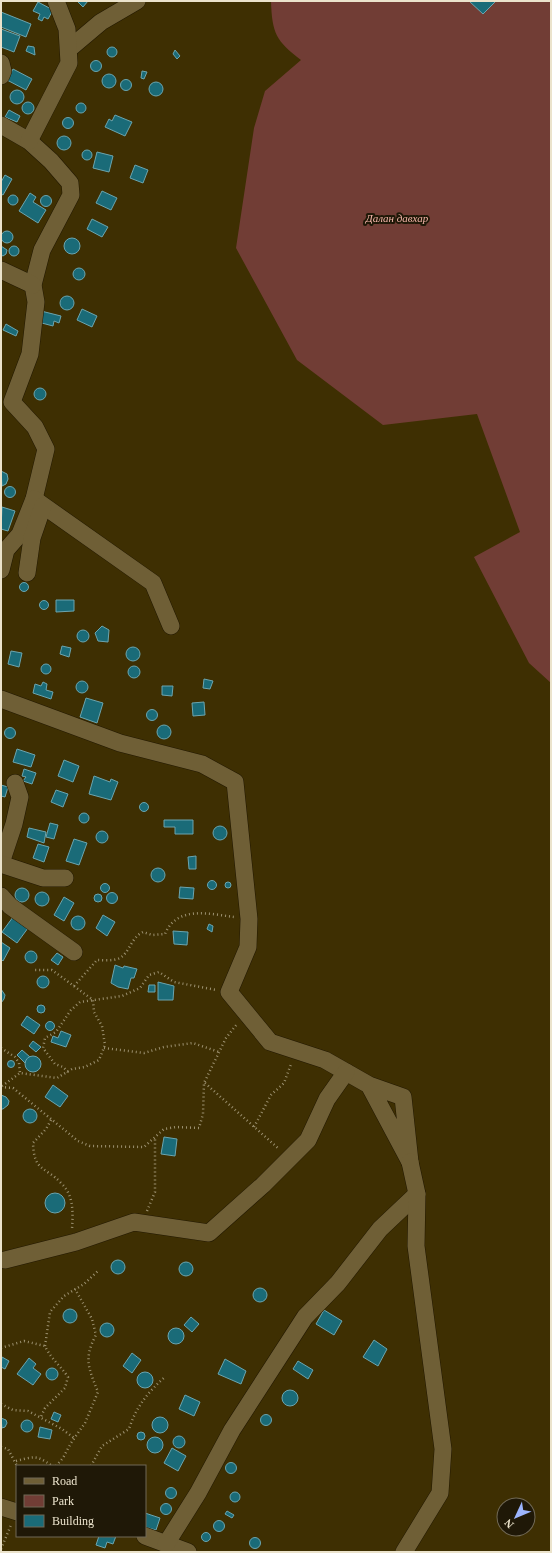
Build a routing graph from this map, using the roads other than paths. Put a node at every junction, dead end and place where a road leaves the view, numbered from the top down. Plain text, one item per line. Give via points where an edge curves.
1 (56, 1) edge
2 (137, 1) edge
3 (68, 49) junction
4 (1, 63) edge
5 (1, 76) edge
6 (1, 125) edge
7 (29, 141) junction
8 (1, 270) edge
9 (33, 285) junction
10 (6, 400) edge
11 (39, 502) junction
12 (7, 541) edge
13 (1, 570) edge
14 (27, 573) dead end
15 (172, 626) dead end
16 (1, 699) edge
17 (15, 783) dead end
18 (1, 863) edge
19 (65, 878) dead end
20 (1, 896) edge
21 (74, 952) dead end
22 (346, 1072) junction
23 (369, 1085) junction
24 (410, 1162) junction
25 (417, 1194) junction
26 (6, 1260) dead end
27 (146, 1536) edge
28 (166, 1544) junction
29 (188, 1552) edge
30 (404, 1552) edge

1 - 3 street via 67,29
2 - 3 street via 101,22
3 - 7 street via 70,63
4 - 5 street
6 - 7 street
7 - 9 street via 70,183 70,195 42,250
8 - 9 street
9 - 10 street via 36,302 30,354
10 - 11 street via 35,427 46,449
11 - 12 street via 20,534
11 - 14 street
11 - 15 street via 153,583
12 - 13 street
16 - 22 street via 120,743 202,764 235,782 249,919 248,946 228,992 270,1042 325,1060
17 - 18 street via 20,797
18 - 19 street via 43,878
20 - 21 street via 10,906
22 - 23 street
22 - 26 street via 327,1099 308,1140 209,1233 134,1222 70,1244
23 - 24 street
23 - 24 street via 403,1097
24 - 25 street
25 - 28 street via 380,1229 338,1283 305,1317 232,1430 198,1494
25 - 30 street via 416,1246 443,1449 440,1493
27 - 28 street
28 - 29 street

